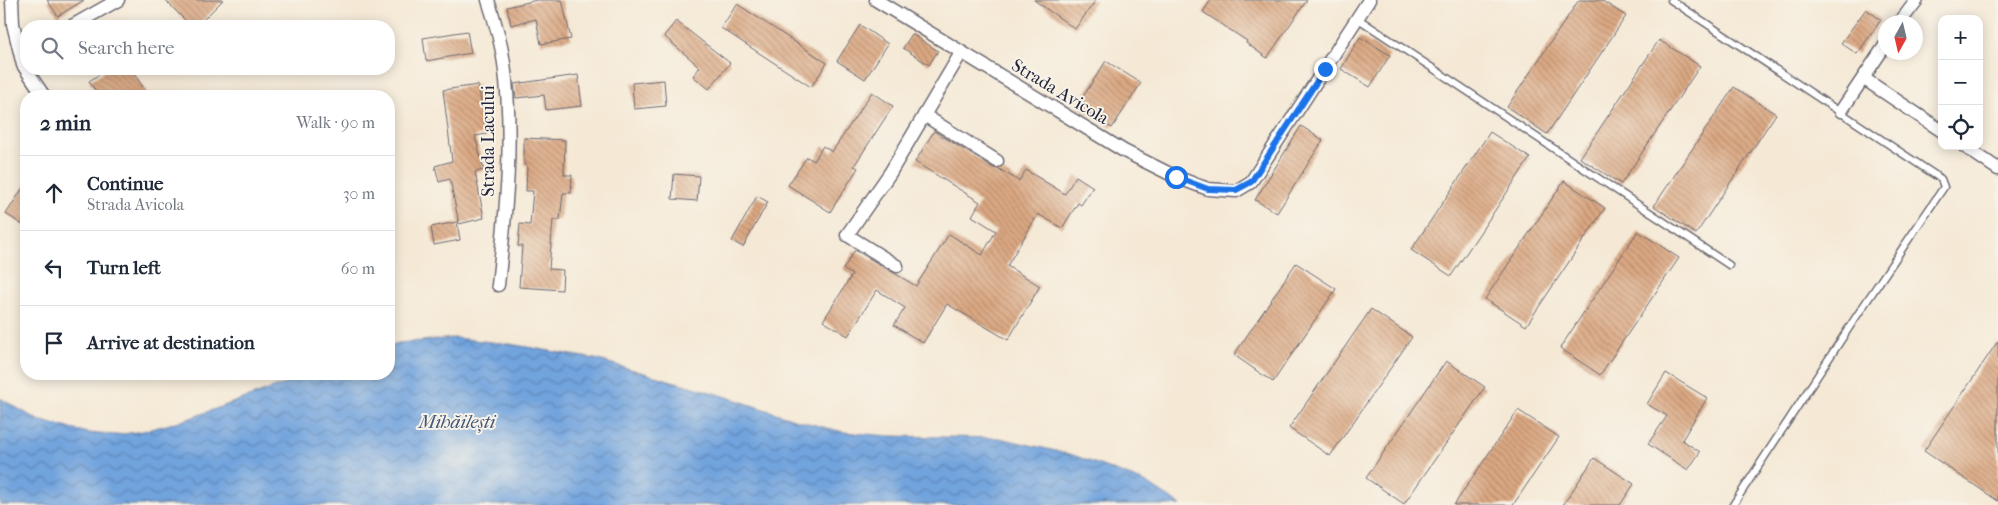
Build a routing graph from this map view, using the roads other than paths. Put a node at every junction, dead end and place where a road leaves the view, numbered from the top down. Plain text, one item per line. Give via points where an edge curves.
1 (12, 0) edge
2 (118, 0) edge
3 (488, 0) edge
4 (876, 0) edge
5 (1369, 0) edge
6 (1671, 0) edge
7 (1917, 0) edge
8 (1905, 15) edge
9 (1357, 18) junction
10 (83, 20) edge
11 (20, 41) edge
12 (961, 53) junction
13 (1878, 56) edge
14 (30, 75) edge
15 (1863, 78) junction
16 (40, 90) edge
17 (1841, 111) junction
18 (924, 115) junction
19 (1938, 128) edge
20 (1970, 150) edge
21 (997, 161) dead end
22 (1998, 169) edge
23 (1729, 265) dead end
24 (897, 266) dead end
25 (498, 284) dead end
26 (1733, 505) edge

1 - 11 street via 13,24
2 - 10 street
3 - 25 street, Strada Lacului via 504,61 508,100 507,188
4 - 12 street, Strada Avicola
5 - 9 street
6 - 17 lane
7 - 8 street
9 - 12 street, Strada Avicola via 1251,182 1236,190 1208,189 1176,177 1124,151
9 - 23 lane
12 - 18 street
13 - 15 street
14 - 16 street
15 - 17 street
15 - 19 street
17 - 26 lane via 1941,179 1944,187
18 - 21 street
18 - 24 street via 890,173 847,235
20 - 22 street

